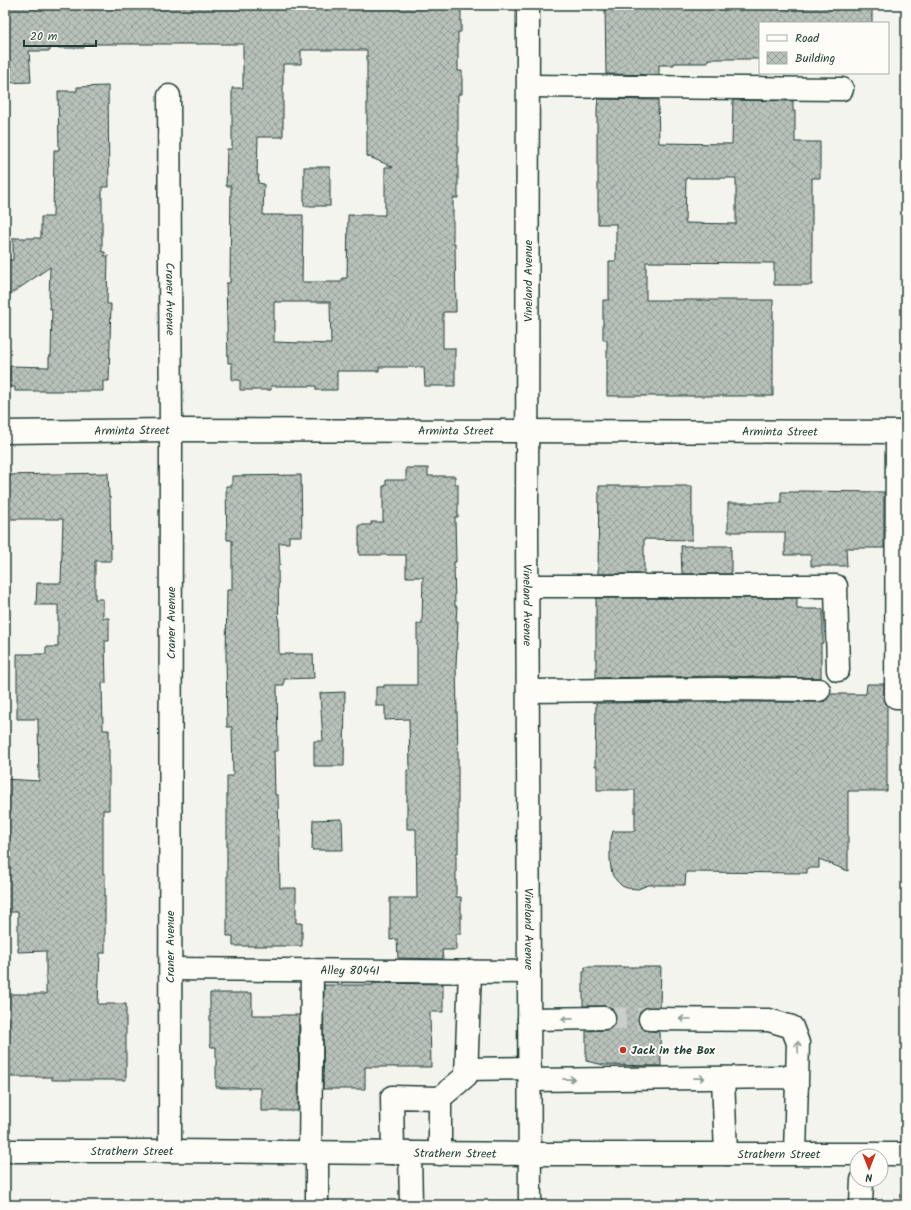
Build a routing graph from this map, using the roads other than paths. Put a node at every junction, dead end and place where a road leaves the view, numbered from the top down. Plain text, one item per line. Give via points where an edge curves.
1 (528, 5) edge
2 (529, 86) junction
3 (842, 89) dead end
4 (169, 96) dead end
5 (170, 430) junction
6 (528, 431) junction
7 (5, 432) edge
8 (901, 432) edge
9 (528, 586) junction
10 (838, 670) dead end
11 (819, 690) dead end
12 (528, 691) junction
13 (906, 697) edge
14 (170, 969) junction
15 (312, 970) junction
16 (470, 971) junction
17 (529, 972) junction
18 (604, 1018) tunnel mouth
19 (529, 1019) junction
20 (650, 1019) tunnel mouth
21 (467, 1069) junction
22 (530, 1074) junction
23 (723, 1078) junction
24 (797, 1086) junction
25 (440, 1098) junction
26 (5, 1150) edge
27 (170, 1150) junction
28 (313, 1152) junction
29 (401, 1153) junction
30 (440, 1154) junction
31 (530, 1154) junction
32 (726, 1154) junction
33 (795, 1154) junction
34 (889, 1154) edge
35 (906, 1154) edge
36 (849, 1155) edge
37 (862, 1188) edge
38 (316, 1205) edge
39 (411, 1205) edge
40 (530, 1205) edge
41 (861, 1205) edge

1 - 2 main road, Vineland Avenue
2 - 3 main road
2 - 6 main road, Vineland Avenue
4 - 5 main road, Craner Avenue
5 - 6 main road, Arminta Street
5 - 7 main road, Arminta Street
5 - 14 main road, Craner Avenue
6 - 8 main road, Arminta Street
6 - 9 main road, Vineland Avenue
8 - 13 main road via 896,697
9 - 10 main road via 836,586
9 - 12 main road, Vineland Avenue
11 - 12 main road
12 - 17 main road, Vineland Avenue
14 - 15 main road, Alley 80441
14 - 27 main road, Craner Avenue
15 - 16 main road, Alley 80441
15 - 28 main road
16 - 17 main road, Alley 80441
16 - 21 main road
17 - 19 main road, Vineland Avenue
18 -> 19 main road
19 - 22 main road, Vineland Avenue
24 -> 20 main road via 798,1043 792,1027 769,1020
21 - 22 main road
21 - 25 main road via 466,1076
22 -> 23 main road
22 - 31 main road, Vineland Avenue
23 - 24 main road via 790,1077
23 - 32 main road
24 - 33 main road
25 - 29 main road via 392,1097
25 - 30 main road
26 - 27 main road, Strathern Street
27 - 28 main road, Strathern Street
28 - 29 main road, Strathern Street
28 - 38 main road
29 - 30 main road, Strathern Street
29 - 39 main road
30 - 31 main road, Strathern Street
31 - 32 main road, Strathern Street
31 - 40 main road, Vineland Avenue
32 - 33 main road, Strathern Street
33 - 36 main road, Strathern Street
34 - 35 main road, Strathern Street
37 - 41 main road

